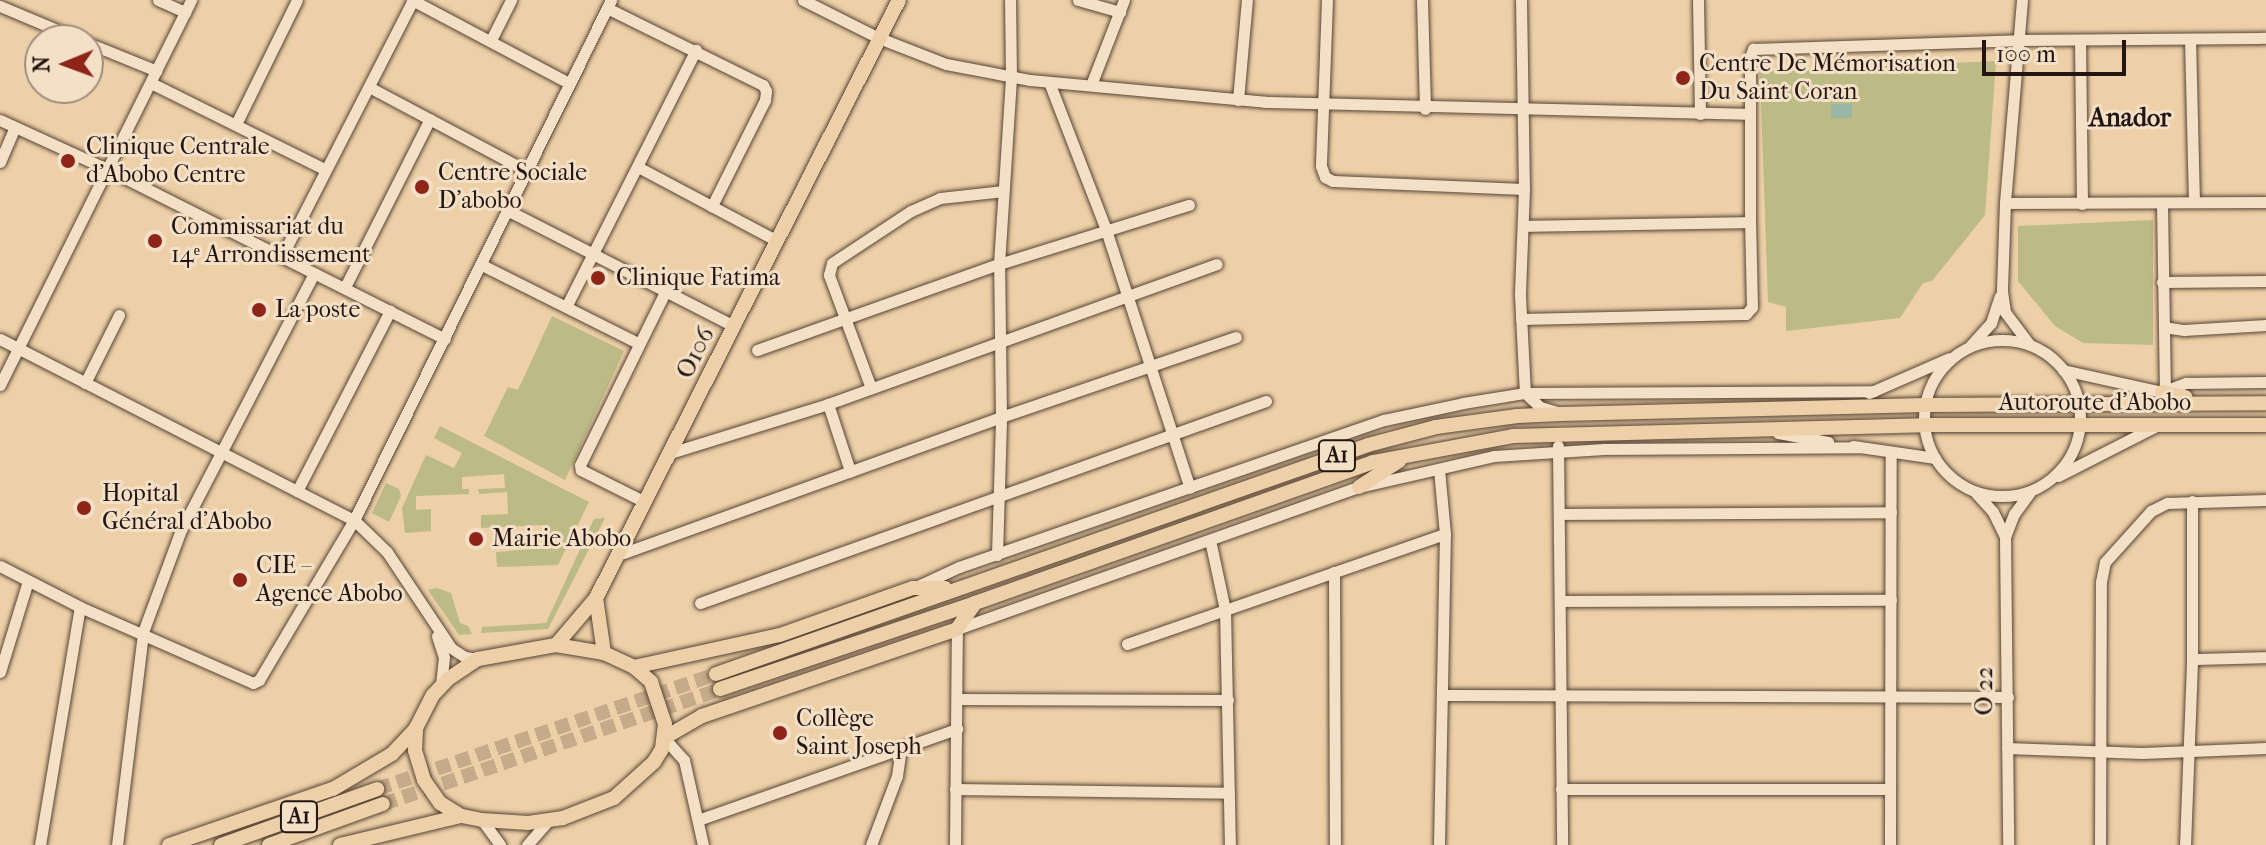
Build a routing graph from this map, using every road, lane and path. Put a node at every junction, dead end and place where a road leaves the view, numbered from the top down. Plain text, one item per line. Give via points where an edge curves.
1 (158, 0) edge
2 (191, 0) edge
3 (297, 0) edge
4 (412, 0) edge
5 (511, 0) edge
6 (803, 0) edge
7 (899, 0) edge
8 (1010, 0) edge
9 (1078, 0) edge
10 (1124, 0) edge
11 (1247, 0) edge
12 (1327, 0) edge
13 (1422, 0) edge
14 (1521, 0) edge
15 (1698, 0) edge
16 (2022, 0) edge
17 (609, 4) edge
18 (0, 6) edge
19 (185, 12) junction
20 (1120, 12) junction
21 (43, 24) edge
22 (879, 38) junction
23 (2266, 38) edge
24 (2190, 39) junction
25 (491, 40) junction
26 (2018, 40) junction
27 (2080, 40) junction
28 (104, 49) edge
29 (696, 50) junction
30 (157, 71) junction
31 (1011, 78) junction
32 (1049, 82) junction
33 (151, 83) junction
34 (569, 83) junction
35 (1091, 85) junction
36 (369, 87) junction
37 (1238, 100) junction
38 (1322, 104) junction
39 (1425, 109) junction
40 (1521, 110) junction
41 (1700, 114) junction
42 (1749, 114) junction
43 (430, 119) junction
44 (0, 120) edge
45 (236, 124) junction
46 (15, 127) junction
47 (0, 162) edge
48 (638, 167) junction
49 (109, 170) junction
50 (326, 170) junction
51 (527, 171) junction
52 (1524, 189) junction
53 (1004, 191) junction
54 (2194, 202) junction
55 (2266, 202) edge
56 (2005, 203) junction
57 (2162, 203) junction
58 (2082, 204) junction
59 (1189, 205) dead end
60 (712, 206) junction
61 (509, 211) junction
62 (1750, 222) junction
63 (1523, 226) junction
64 (1106, 230) junction
65 (777, 241) junction
66 (594, 252) junction
67 (282, 256) junction
68 (999, 264) junction
69 (1217, 264) dead end
70 (482, 265) junction
71 (314, 273) junction
72 (2266, 281) edge
73 (2162, 282) junction
74 (345, 287) junction
75 (666, 290) junction
76 (2002, 291) junction
77 (1125, 298) junction
78 (567, 305) junction
79 (390, 311) junction
80 (119, 315) dead end
81 (1521, 319) junction
82 (844, 320) junction
83 (2266, 325) edge
84 (734, 326) junction
85 (2164, 327) junction
86 (1236, 337) dead end
87 (0, 339) edge
88 (445, 339) junction
89 (638, 343) junction
90 (1001, 344) junction
91 (2029, 344) junction
92 (1968, 347) junction
93 (19, 348) junction
94 (757, 350) dead end
95 (1957, 354) junction
96 (1150, 366) junction
97 (2063, 370) junction
98 (2266, 382) edge
99 (85, 383) junction
100 (0, 385) edge
101 (871, 388) junction
102 (2164, 390) junction
103 (1874, 391) junction
104 (1525, 393) junction
105 (1266, 401) dead end
106 (2209, 403) junction
107 (2266, 403) edge
108 (828, 404) junction
109 (1925, 405) junction
110 (2079, 405) junction
111 (1810, 409) junction
112 (1561, 414) junction
113 (1001, 417) junction
114 (1924, 425) junction
115 (2080, 425) junction
116 (2266, 425) edge
117 (2156, 426) junction
118 (1770, 431) junction
119 (1174, 433) junction
120 (1556, 434) junction
121 (1859, 447) junction
122 (1558, 450) junction
123 (1891, 452) junction
124 (221, 453) junction
125 (670, 453) junction
126 (1409, 454) junction
127 (1935, 458) junction
128 (1439, 469) junction
129 (850, 471) junction
130 (2054, 478) junction
131 (1359, 487) junction
132 (1190, 488) junction
133 (297, 491) junction
134 (2030, 492) junction
135 (1976, 493) junction
136 (997, 497) junction
137 (2266, 500) edge
138 (2192, 501) junction
139 (645, 502) junction
140 (1891, 512) junction
141 (1559, 514) junction
142 (354, 520) junction
143 (1445, 534) junction
144 (2005, 537) junction
145 (1210, 540) junction
146 (618, 555) junction
147 (997, 555) junction
148 (0, 566) edge
149 (1334, 572) junction
150 (28, 581) junction
151 (913, 588) junction
152 (954, 589) junction
153 (596, 598) junction
154 (1891, 600) junction
155 (1560, 601) junction
156 (700, 603) dead end
157 (975, 603) junction
158 (80, 607) junction
159 (1225, 610) junction
160 (434, 628) junction
161 (957, 629) junction
162 (143, 632) junction
163 (1127, 644) dead end
164 (556, 645) junction
165 (604, 653) junction
166 (2266, 657) edge
167 (478, 659) junction
168 (2192, 659) junction
169 (634, 667) junction
170 (0, 672) edge
171 (716, 674) tunnel mouth
172 (441, 686) junction
173 (720, 689) tunnel mouth
174 (1560, 694) junction
175 (1444, 695) junction
176 (1889, 695) junction
177 (2008, 697) junction
178 (957, 699) junction
179 (1228, 700) junction
180 (416, 728) junction
181 (957, 729) junction
182 (664, 738) junction
183 (901, 748) junction
184 (2007, 748) junction
185 (2266, 748) edge
186 (2188, 751) junction
187 (2100, 752) junction
188 (377, 789) tunnel mouth
189 (955, 789) junction
190 (1561, 789) junction
191 (1890, 789) junction
192 (1229, 793) junction
193 (383, 804) tunnel mouth
194 (461, 816) junction
195 (482, 820) junction
196 (698, 820) junction
197 (548, 821) junction
198 (40, 845) edge
199 (117, 845) edge
200 (169, 845) edge
201 (221, 845) edge
202 (269, 845) edge
203 (340, 845) edge
204 (500, 845) edge
205 (527, 845) edge
206 (703, 845) edge
207 (871, 845) edge
208 (955, 845) edge
209 (1230, 845) edge
210 (1335, 845) edge
211 (1439, 845) edge
212 (1562, 845) edge
213 (1890, 845) edge
214 (2008, 845) edge
215 (2100, 845) edge
216 (2185, 845) edge

1 - 19 street
2 - 19 street
3 - 45 street
4 - 25 street
4 - 36 street
5 - 25 street
6 - 22 street
7 - 22 main road, O106
8 - 31 street
9 - 20 street
10 - 20 street
11 - 37 street
12 - 38 street
13 - 39 street
14 - 40 street
15 - 41 street
16 - 26 street
17 - 29 street
17 - 34 street
18 - 21 street
19 - 30 street
20 - 35 street
22 - 31 street via 960,68
22 - 65 main road, O106
23 - 24 street
24 - 27 street
24 - 54 street
25 - 34 street
26 - 27 street
26 - 42 street via 1760,47 1750,57
26 - 56 street
27 - 58 street
28 - 30 street
29 - 48 street
29 - 60 street via 766,91
30 - 33 street
31 - 32 street
31 - 53 street
32 - 35 street
32 - 64 street
33 - 45 street
33 - 49 street
34 - 51 street
35 - 37 street
36 - 43 street
36 - 50 street
37 - 38 street
38 - 39 street
38 - 52 street via 1321,166 1333,181
39 - 40 street
40 - 41 street
40 - 52 street
41 - 42 street
42 - 62 street
43 - 51 street
43 - 74 street
44 - 46 street
45 - 50 street
46 - 47 street
46 - 49 street
48 - 60 street
48 - 66 street
49 - 67 street
49 - 93 street
50 - 67 street
51 - 61 street
52 - 63 street
53 - 68 street
53 - 82 street via 940,198 832,263 829,275
54 - 55 street
54 - 57 street
56 - 58 street
56 - 76 street
57 - 58 street
57 - 73 street
59 - 64 street
60 - 65 street
61 - 66 street
61 - 70 street
62 - 63 street
62 - 81 street via 1750,312
63 - 81 street
64 - 68 street
64 - 77 street
65 - 84 main road, O106
66 - 75 street
66 - 78 street
67 - 71 street
68 - 82 street
68 - 90 street
69 - 77 street
70 - 78 street
70 - 88 street
71 - 74 street
71 - 124 street
72 - 73 street
73 - 85 street
74 - 79 street
75 - 84 street
75 - 89 street
76 - 91 street via 2005,312
76 - 92 street via 1991,323
77 - 90 street
77 - 96 street
78 - 89 street
79 - 88 street
79 - 133 street
80 - 99 street
81 - 104 street
82 - 94 street
82 - 101 street
83 - 85 street
84 - 125 main road, O106
85 - 102 street
86 - 96 street
87 - 93 street
88 - 142 street
89 - 139 street via 580,468
90 - 101 street
90 - 113 street
91 - 92 street via 1998,340
91 - 97 street
92 - 95 street
93 - 99 street
93 - 100 street
95 - 103 street
95 - 109 street via 1936,377
96 - 113 street
96 - 119 street
97 - 102 street
97 - 110 street
98 - 102 street via 2186,383
99 - 124 street
101 - 108 street
102 - 106 main road
103 - 104 street
103 - 111 street
104 - 112 street via 1540,407
104 - 132 street via 1384,420
105 - 119 street
106 - 107 main road, Autoroute d'Abobo
106 - 110 main road, Autoroute d'Abobo
108 - 125 street
108 - 129 street
109 - 110 main road, Autoroute d'Abobo
109 - 111 main road, A1
109 - 114 street
110 - 115 street
111 - 112 main road, A1
112 - 152 main road, A1 via 1436,427 1368,445
113 - 129 street
113 - 136 street
114 - 115 main road, Autoroute d'Abobo
114 - 118 main road, A1
114 - 127 street
115 - 117 main road, Autoroute d'Abobo
115 - 130 street via 2067,463
116 - 117 main road, Autoroute d'Abobo
117 - 130 street
118 - 120 main road, A1
118 - 121 street
119 - 132 street
119 - 136 street
120 - 122 street
120 - 126 main road, A1
121 - 122 street
121 - 123 street
122 - 128 street via 1494,456
122 - 141 street
123 - 127 street
123 - 140 street
124 - 133 street
124 - 162 street via 181,530
125 - 139 main road, O106
126 - 131 main road
126 - 157 main road, A1 via 1373,462
127 - 135 street via 1959,485
128 - 131 street
128 - 143 street
129 - 146 street
130 - 134 street
131 - 145 street
132 - 147 street
133 - 142 street
134 - 135 street via 2003,497
134 - 144 street
135 - 144 street
136 - 147 street
136 - 156 street
137 - 138 street
138 - 168 street
138 - 187 street via 2151,511 2105,562
139 - 146 main road, O106
140 - 141 street
140 - 154 street
141 - 155 street
142 - 160 street via 387,552
142 - 162 street via 256,683
143 - 149 street
143 - 175 street
144 - 177 street, O 22
145 - 159 street
145 - 161 street
146 - 153 main road, O106
147 - 151 street
148 - 150 street
149 - 159 street
149 - 210 street
150 - 158 street
150 - 170 street
151 - 152 main road
151 - 169 main road via 750,643
152 - 171 main road, A1
153 - 164 main road, O106
153 - 165 main road
154 - 155 street
154 - 176 street
155 - 174 street
157 - 161 main road
157 - 173 main road, A1
158 - 162 street
158 - 198 street
159 - 163 street
159 - 179 street
160 - 167 street via 458,654
160 - 172 street via 444,657
161 - 178 street
161 - 182 main road via 702,716
162 - 199 street
164 - 165 main road
164 - 167 main road
165 - 169 main road
166 - 168 street
167 - 172 main road
168 - 186 street
169 - 182 main road via 659,698
172 - 180 main road
174 - 175 street
174 - 176 street
174 - 190 street
175 - 211 street
176 - 177 street
176 - 191 street
177 - 184 street, O 22
178 - 179 street
178 - 181 street
179 - 192 street
180 - 194 main road via 415,750 424,780 440,803
180 - 200 main road via 392,754 333,789
181 - 183 street
181 - 189 street
182 - 196 street via 684,760
182 - 197 main road via 654,762 622,793 589,811
183 - 196 street
183 - 207 street via 897,776
184 - 187 street
184 - 214 street, O 22
185 - 186 street
186 - 187 street
186 - 216 street
187 - 215 street
188 - 201 main road, A1
189 - 192 street
189 - 208 street
190 - 191 street
190 - 212 street
191 - 213 street
192 - 209 street
193 - 202 main road, A1
194 - 195 main road
194 - 203 main road
195 - 197 main road
195 - 204 street
196 - 206 street
197 - 205 street

